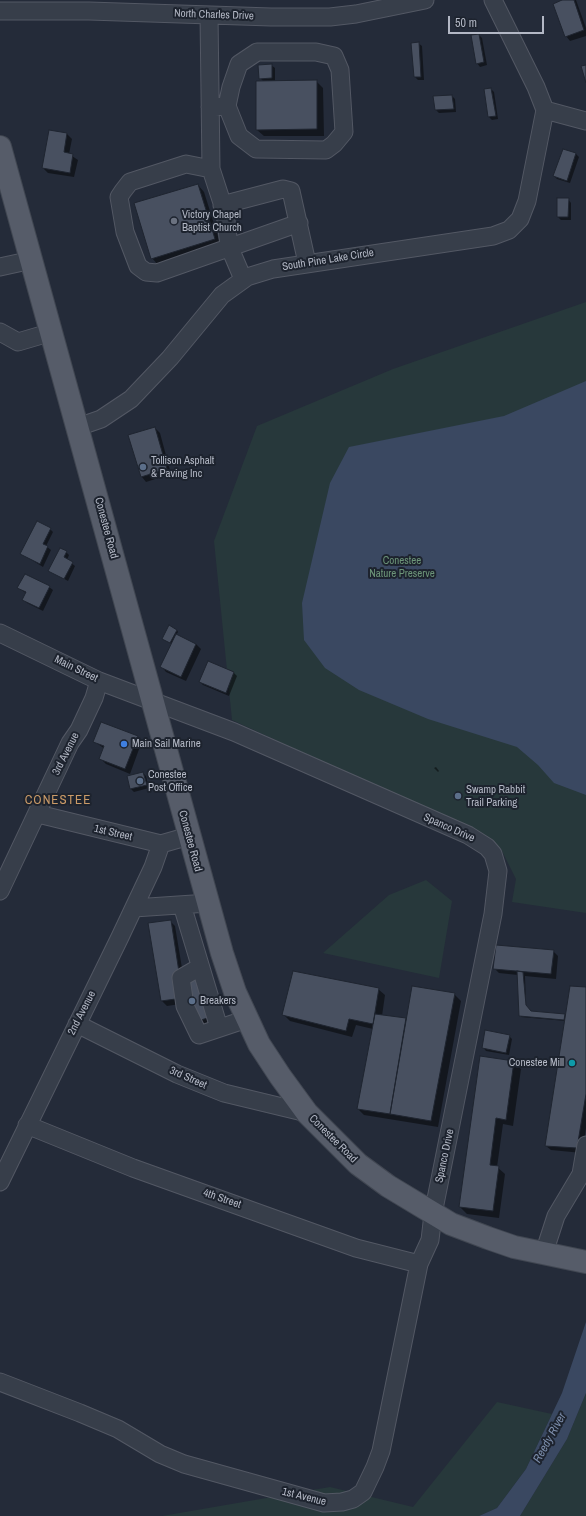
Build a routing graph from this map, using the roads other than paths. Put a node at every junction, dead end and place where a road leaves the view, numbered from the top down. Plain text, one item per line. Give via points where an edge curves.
1 (425, 0) edge
2 (493, 0) edge
3 (117, 6) edge
4 (0, 10) edge
5 (209, 15) junction
6 (227, 106) junction
7 (210, 107) junction
8 (545, 110) junction
9 (586, 121) edge
10 (0, 147) edge
11 (210, 169) junction
12 (221, 200) junction
13 (299, 222) junction
14 (229, 246) junction
15 (32, 260) junction
16 (307, 264) junction
17 (0, 267) edge
18 (243, 280) junction
19 (0, 332) edge
20 (52, 332) junction
21 (78, 427) junction
22 (0, 633) edge
23 (99, 681) junction
24 (153, 701) junction
25 (38, 814) junction
26 (189, 836) junction
27 (161, 844) junction
28 (4, 871) edge
29 (0, 891) edge
30 (208, 903) junction
31 (182, 906) junction
32 (134, 908) junction
33 (200, 967) junction
34 (247, 1019) junction
35 (77, 1024) junction
36 (219, 1028) junction
37 (307, 1113) junction
38 (27, 1125) junction
39 (586, 1145) edge
40 (0, 1182) edge
41 (433, 1214) junction
42 (554, 1256) junction
43 (586, 1262) edge
44 (419, 1264) junction
45 (0, 1382) edge

1 - 5 street, North Charles Drive via 330,17
2 - 8 street
3 - 4 street, North Charles Drive
3 - 5 street, North Charles Drive
5 - 7 street
6 - 6 street via 239,64 257,52 316,52 334,56 340,70 344,132 326,150 256,149 239,136
6 - 7 street
7 - 11 street
8 - 9 street
8 - 16 street, South Pine Lake Circle via 527,201 520,219 509,230 493,236
10 - 15 main road, Conestee Road
11 - 12 street
11 - 14 street via 186,164 130,182 119,197 125,232 138,266 146,272 157,273 223,251
12 - 13 street via 283,188 291,191
12 - 14 street
13 - 14 street
13 - 16 street
14 - 18 street
15 - 17 street
15 - 20 main road, Conestee Road
16 - 18 street, South Pine Lake Circle via 261,272
18 - 21 street, South Pine Lake Circle via 222,295 170,358 131,399 101,419
19 - 20 street via 18,342
20 - 21 main road, Conestee Road
21 - 24 main road, Conestee Road
22 - 23 street, Main Street
23 - 24 street, Main Street
23 - 25 street, 3rd Avenue via 94,698 70,743
24 - 26 main road, Conestee Road
24 - 41 street, Spanco Drive via 234,732 468,835 483,843 493,854 498,871 493,914
25 - 27 street, 1st Street
25 - 28 street, 3rd Avenue
26 - 27 street, 1st Street
26 - 30 main road, Conestee Road
27 - 32 street, 2nd Avenue
28 - 29 street, 3rd Avenue
30 - 31 street
30 - 34 main road, Conestee Road via 230,979
31 - 32 street
31 - 33 street
32 - 35 street, 2nd Avenue
33 - 36 street
33 - 36 street via 181,978 185,1006 199,1035
34 - 36 street
34 - 37 main road, Conestee Road via 259,1044
35 - 37 street, 3rd Street via 170,1070 224,1093
35 - 38 street, 2nd Avenue
37 - 41 main road, Conestee Road via 358,1164
38 - 40 street, 2nd Avenue
38 - 44 street, 4th Street via 133,1168 356,1248
39 - 42 street via 581,1174 556,1216
41 - 42 main road, Conestee Road via 488,1238
41 - 44 street, 1st Avenue via 430,1240
42 - 43 main road, Conestee Road
44 - 45 street, 1st Avenue via 379,1456 363,1492 353,1499 324,1502 184,1464 80,1412

